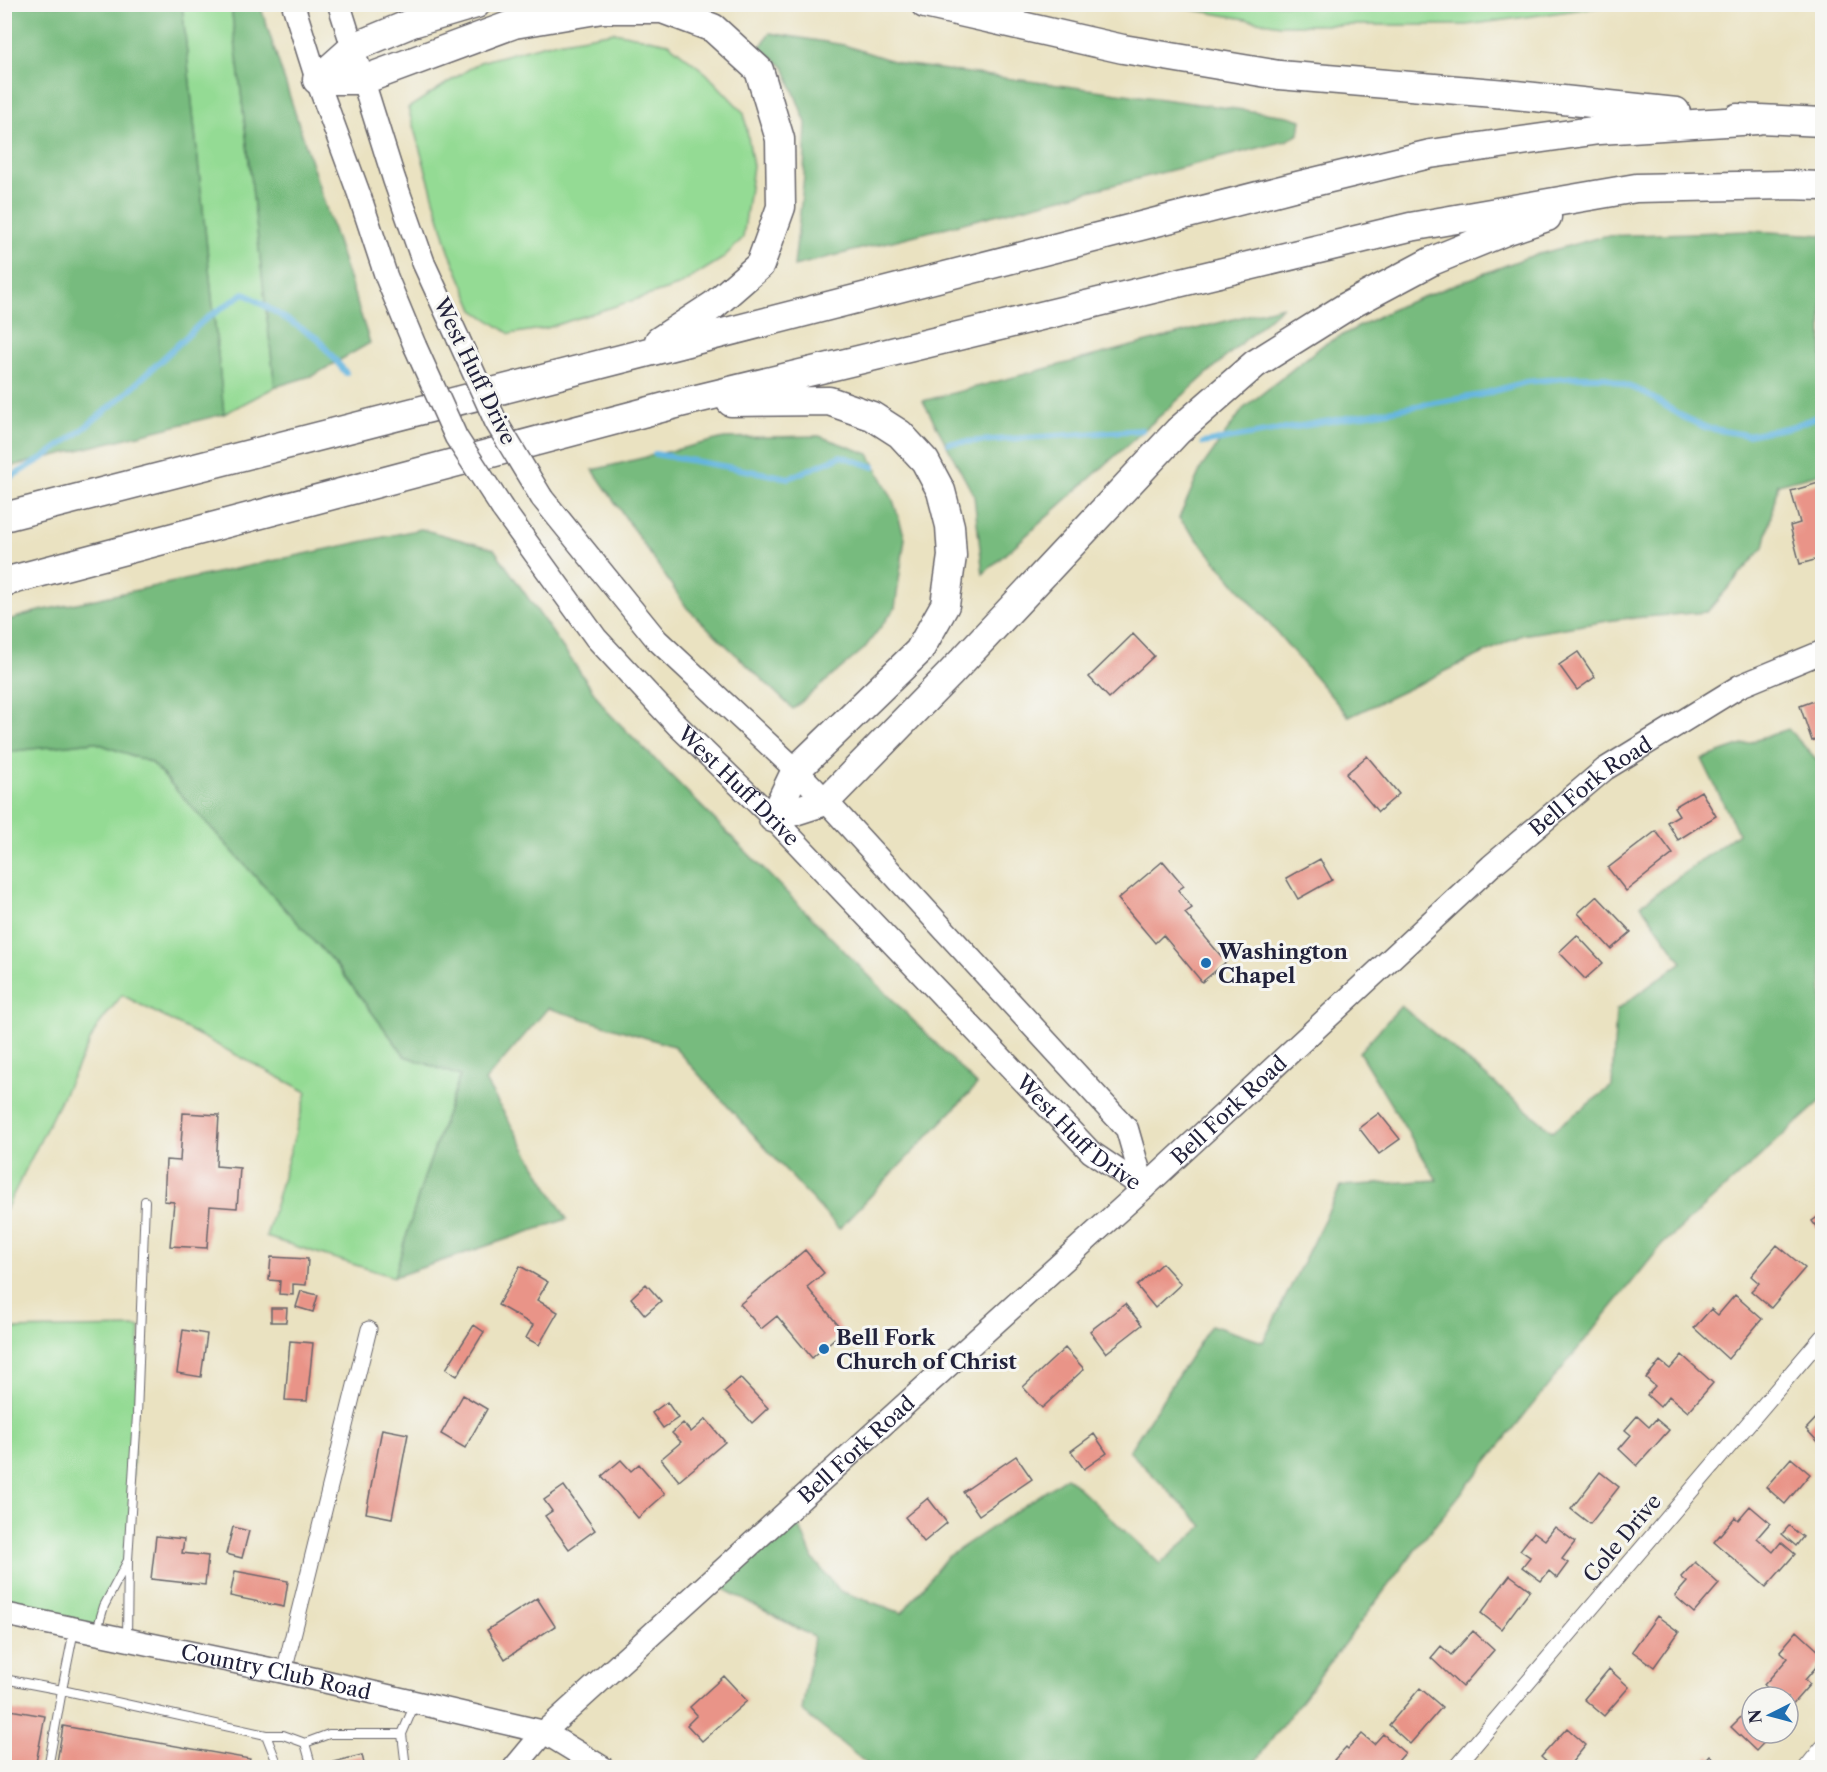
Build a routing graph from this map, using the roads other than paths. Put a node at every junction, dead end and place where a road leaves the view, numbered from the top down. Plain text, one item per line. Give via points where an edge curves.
1 (293, 4) edge
2 (339, 4) edge
3 (476, 4) edge
4 (925, 4) edge
5 (354, 47) junction
6 (317, 80) junction
7 (363, 80) junction
8 (1756, 120) junction
9 (1822, 122) edge
10 (1822, 186) edge
11 (1636, 188) junction
12 (639, 354) junction
13 (680, 403) junction
14 (4, 517) edge
15 (4, 582) edge
16 (1822, 652) edge
17 (796, 770) junction
18 (826, 801) junction
19 (773, 818) junction
20 (1144, 1188) junction
21 (145, 1201) dead end
22 (369, 1329) dead end
23 (1822, 1336) edge
24 (128, 1560) junction
25 (4, 1614) edge
26 (75, 1628) junction
27 (97, 1633) junction
28 (127, 1639) junction
29 (284, 1672) junction
30 (4, 1678) edge
31 (62, 1690) junction
32 (415, 1703) junction
33 (544, 1732) junction
34 (402, 1734) junction
35 (266, 1735) junction
36 (305, 1743) junction
37 (1822, 1748) edge
38 (48, 1767) edge
39 (279, 1767) edge
40 (312, 1767) edge
41 (406, 1767) edge
42 (514, 1767) edge
43 (603, 1767) edge
44 (1455, 1767) edge
45 (1806, 1767) edge

1 - 6 main road, West Huff Drive
2 - 5 main road, West Huff Drive
3 - 5 highway via 412,23
4 - 8 highway via 1123,50 1279,75
5 - 6 highway
5 - 7 main road, West Huff Drive
6 - 7 highway
6 - 19 main road, West Huff Drive, bridge via 386,276 456,437 596,638 677,725
7 - 12 highway via 514,24 602,9 662,9 713,28 759,70 780,139 781,207 760,265 714,305
7 - 17 main road, West Huff Drive, bridge via 424,264 496,422 543,498 657,640
8 - 9 highway
8 - 12 highway via 1599,130 1430,154
10 - 11 highway
11 - 13 highway via 1410,226
11 - 18 highway via 1508,230 1432,261 1346,307 1255,364 1178,431
12 - 14 highway
13 - 15 highway
13 - 17 highway via 829,401 872,416 900,434 925,461 941,491 950,526 952,556 945,605 919,651
16 - 20 main road, Bell Fork Road via 1740,686 1605,769 1491,866
17 - 18 main road, West Huff Drive
17 - 19 highway
18 - 19 highway
18 - 20 main road, West Huff Drive via 1127,1129
19 - 20 main road, West Huff Drive via 1091,1152
20 - 33 main road, Bell Fork Road
21 - 24 lane
22 - 29 street
23 - 44 street, Cole Drive
24 - 27 lane via 104,1606
24 - 28 lane
25 - 26 main road, Country Club Road
26 - 27 main road, Country Club Road
26 - 31 lane
27 - 28 main road, Country Club Road
28 - 29 main road, Country Club Road
29 - 32 main road, Country Club Road
30 - 31 lane
31 - 35 lane
31 - 38 lane
32 - 33 main road, Country Club Road
32 - 34 lane
33 - 42 main road, Bell Fork Road
33 - 43 main road, Country Club Road
34 - 36 lane via 329,1734
34 - 41 lane
35 - 36 lane via 283,1735
35 - 39 lane
36 - 40 lane
37 - 45 street

